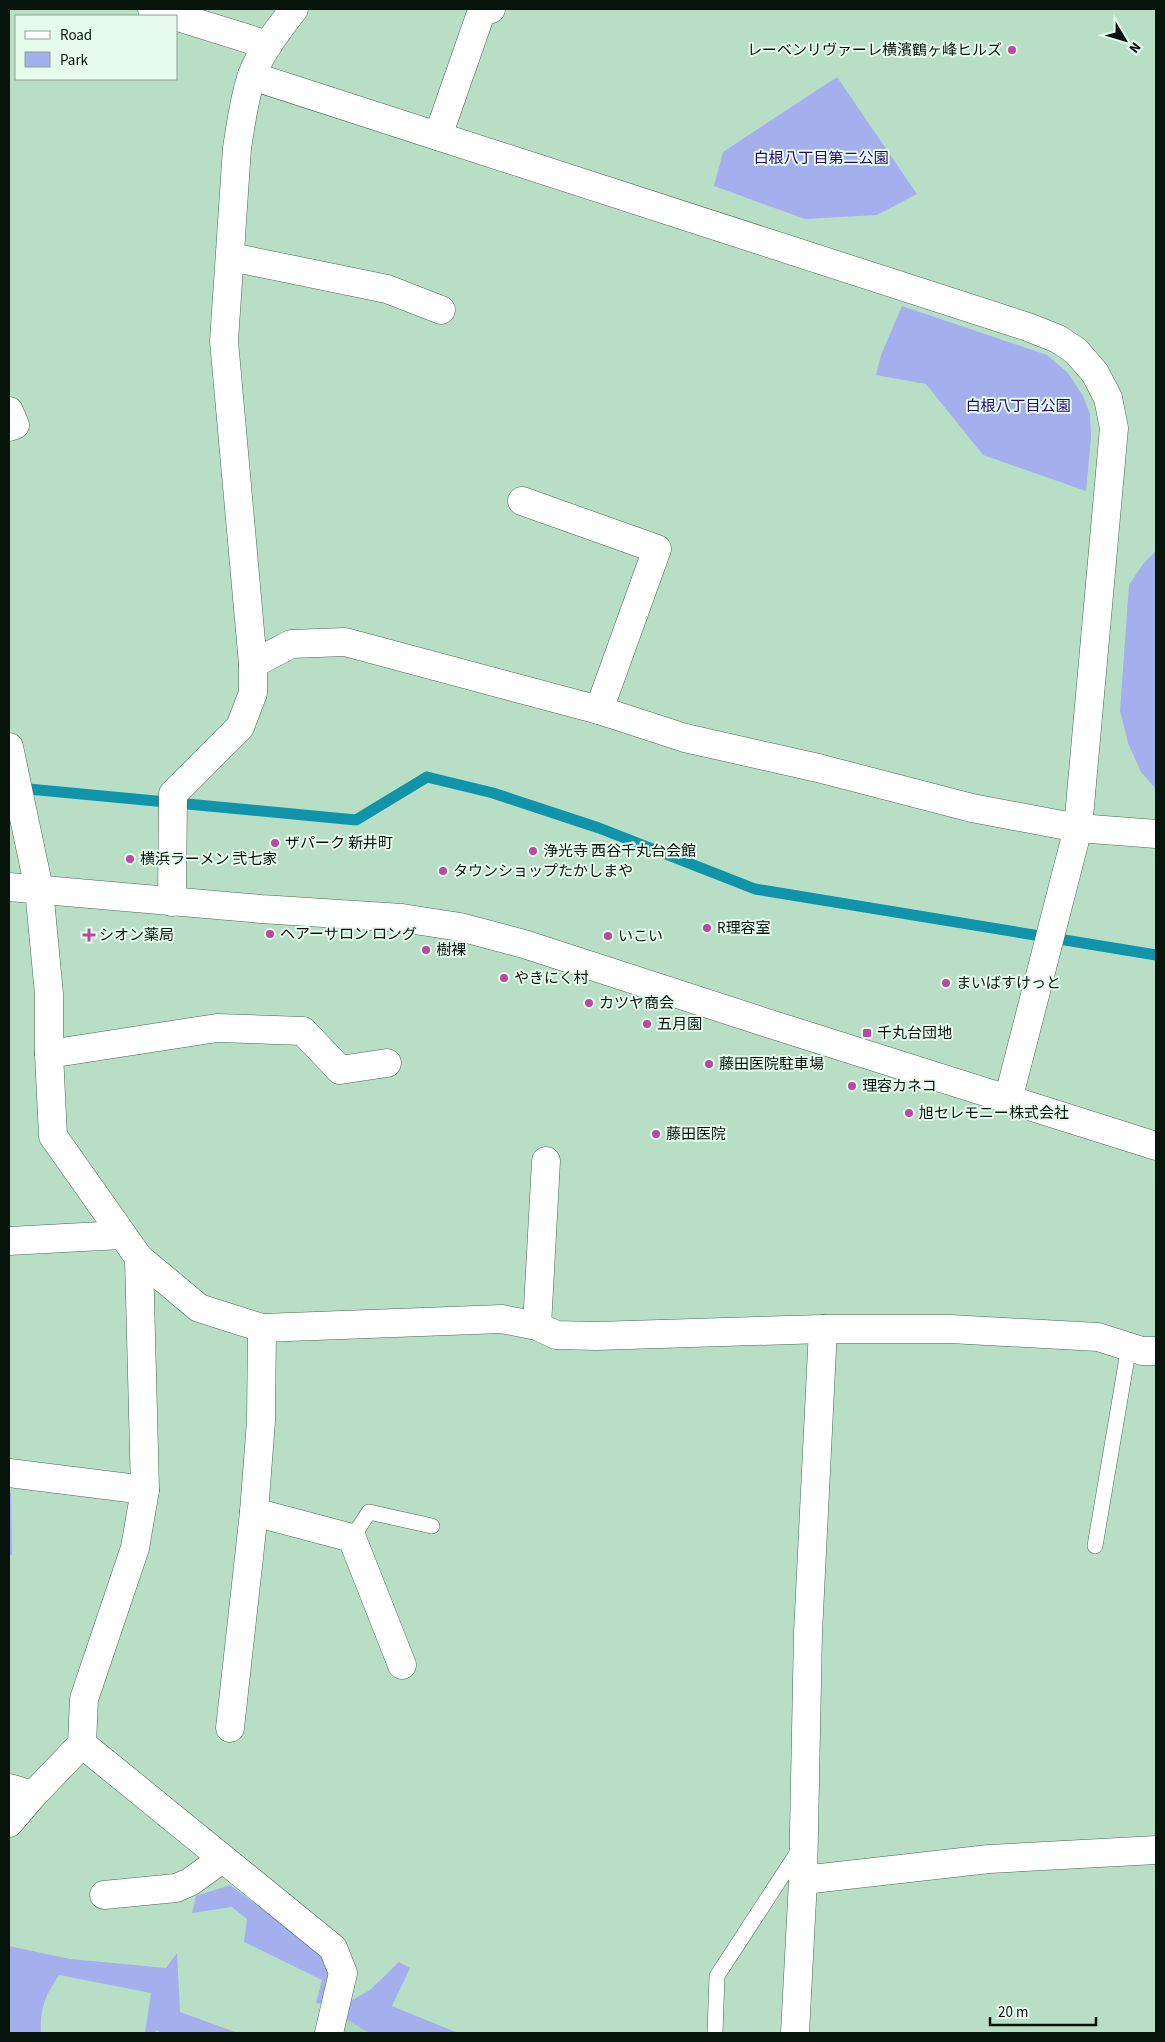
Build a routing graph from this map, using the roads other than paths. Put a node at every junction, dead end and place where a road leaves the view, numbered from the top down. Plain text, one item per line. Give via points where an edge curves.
1 (152, 9) edge
2 (294, 9) edge
3 (490, 9) edge
4 (171, 15) edge
5 (178, 17) edge
6 (268, 45) junction
7 (252, 76) junction
8 (438, 136) junction
9 (231, 257) junction
10 (441, 310) dead end
11 (9, 411) edge
12 (9, 427) edge
13 (522, 501) dead end
14 (253, 664) junction
15 (598, 710) junction
16 (9, 747) edge
17 (1078, 828) junction
18 (1156, 834) edge
19 (9, 887) edge
20 (39, 889) junction
21 (172, 902) junction
22 (49, 1054) junction
23 (387, 1063) dead end
24 (1008, 1100) junction
25 (1156, 1146) edge
26 (546, 1161) dead end
27 (121, 1235) junction
28 (9, 1242) edge
29 (139, 1258) junction
30 (537, 1326) junction
31 (262, 1328) junction
32 (823, 1329) junction
33 (1129, 1346) junction
34 (1156, 1351) edge
35 (9, 1473) edge
36 (145, 1490) junction
37 (254, 1512) junction
38 (432, 1526) dead end
39 (352, 1538) junction
40 (1095, 1546) dead end
41 (402, 1666) dead end
42 (230, 1728) dead end
43 (82, 1744) junction
44 (21, 1792) edge
45 (9, 1823) edge
46 (803, 1843) junction
47 (1156, 1850) edge
48 (222, 1859) junction
49 (803, 1880) junction
50 (104, 1895) dead end
51 (330, 2033) edge
52 (715, 2033) edge
53 (795, 2033) edge

1 - 4 street
2 - 6 street
3 - 8 street via 481,13
5 - 6 street
6 - 7 street
7 - 8 street
7 - 9 street via 237,148
8 - 17 street via 1028,327 1058,339 1076,351 1095,373 1108,398 1114,428
9 - 10 street via 387,290
9 - 14 street via 224,341
11 - 12 street via 15,425
13 - 15 street via 658,549
14 - 15 street via 290,644 345,642
14 - 21 street via 253,693 240,727 173,794
15 - 17 street via 685,738 972,808
16 - 20 street
17 - 18 street
17 - 24 street
19 - 20 street
20 - 21 street
20 - 22 street via 50,994
21 - 24 street via 402,918 460,928 524,944
22 - 23 street via 216,1028 303,1031 340,1070
22 - 27 street via 54,1136
24 - 25 street
26 - 30 street
27 - 28 street
27 - 29 street
29 - 31 street via 199,1308
29 - 36 street
30 - 31 street via 502,1319
30 - 32 street via 556,1335 596,1336
31 - 37 street via 261,1421
32 - 33 street via 950,1329 1098,1337
32 - 46 street via 808,1633
33 - 34 street via 1142,1351
33 - 40 lane
35 - 36 street
36 - 43 street via 135,1548 84,1699
37 - 39 street
37 - 42 street
38 - 39 lane via 369,1512
39 - 41 street
43 - 44 street
43 - 48 street
44 - 45 street
46 - 49 street
46 - 52 lane via 718,1976
47 - 49 street via 989,1859
48 - 50 street via 176,1888
48 - 51 street via 333,1948 343,1972
49 - 53 street

